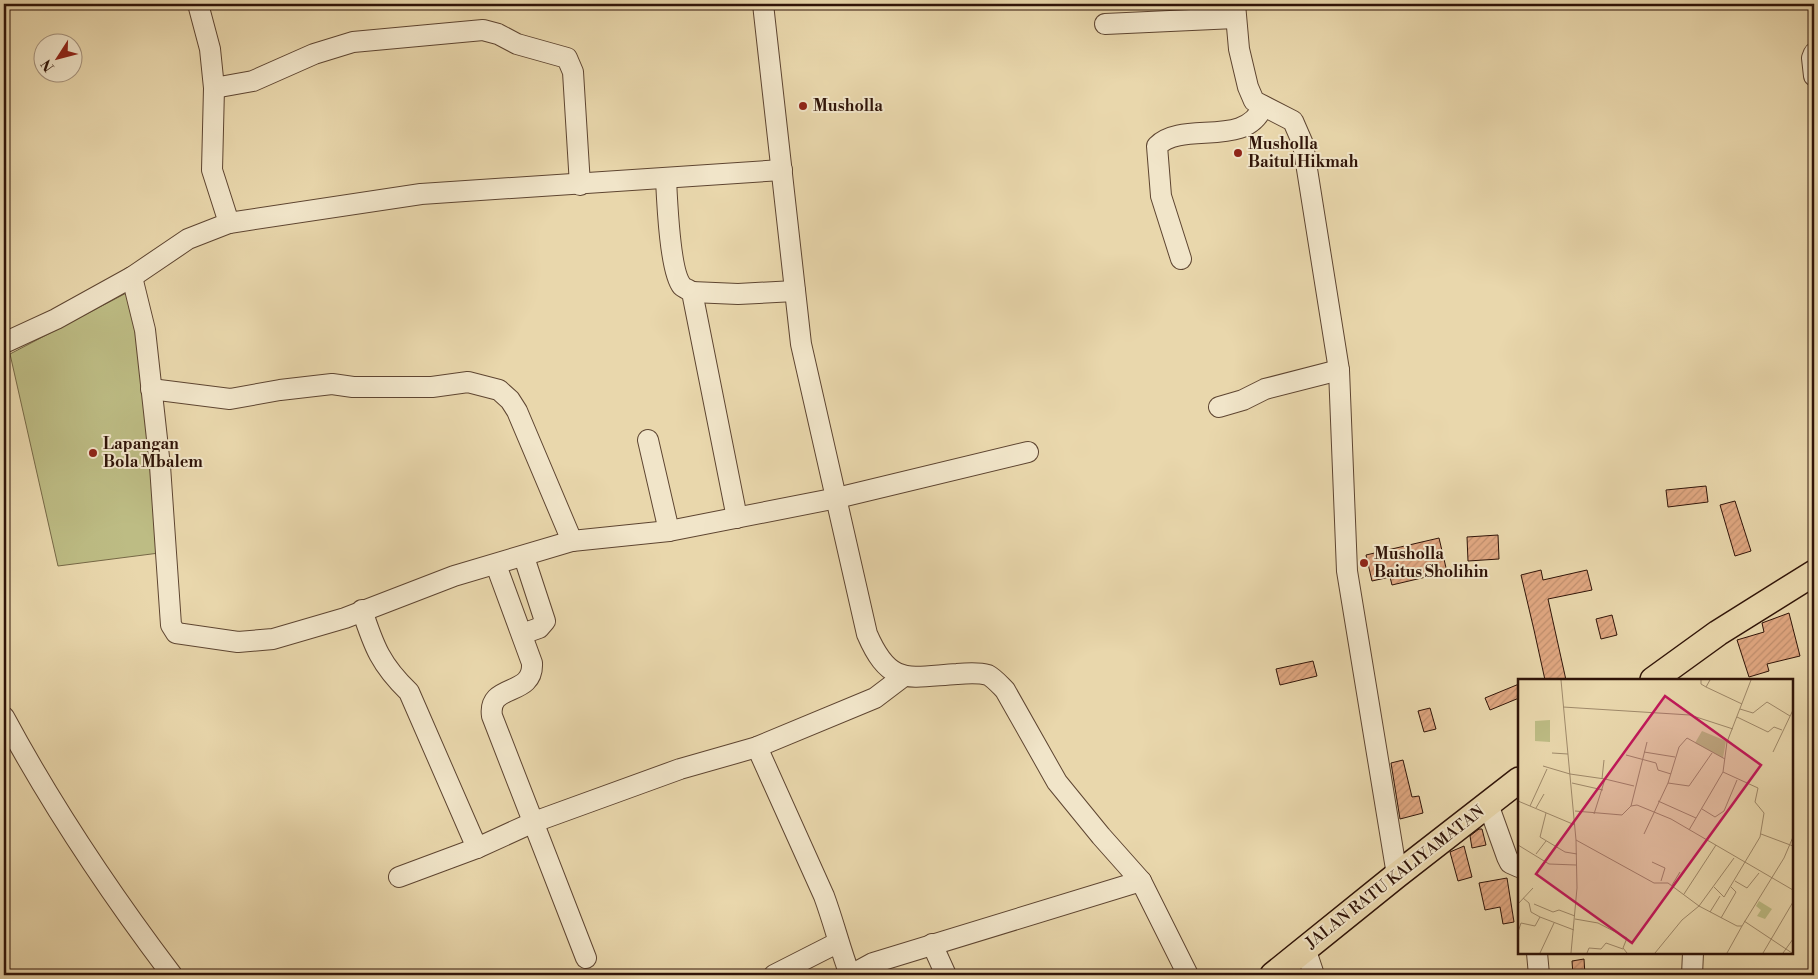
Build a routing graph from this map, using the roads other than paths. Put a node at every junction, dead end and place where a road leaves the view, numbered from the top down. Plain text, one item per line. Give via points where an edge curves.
1 (198, 4) edge
2 (763, 4) edge
3 (1235, 11) edge
4 (1105, 24) dead end
5 (1814, 53) edge
6 (1814, 76) edge
7 (214, 88) junction
8 (1263, 106) junction
9 (782, 170) junction
10 (666, 179) junction
11 (580, 185) junction
12 (229, 223) junction
13 (1181, 259) dead end
14 (132, 276) junction
15 (794, 291) junction
16 (692, 292) junction
17 (4, 343) edge
18 (1340, 370) junction
19 (151, 389) junction
20 (1219, 406) dead end
21 (648, 440) dead end
22 (1028, 452) dead end
23 (837, 498) junction
24 (737, 518) junction
25 (670, 531) junction
26 (572, 541) junction
27 (524, 557) junction
28 (496, 565) junction
29 (1814, 572) edge
30 (362, 610) junction
31 (522, 634) junction
32 (904, 676) junction
33 (1654, 679) edge
34 (4, 717) edge
35 (757, 747) junction
36 (1518, 781) edge
37 (1488, 804) junction
38 (534, 822) junction
39 (477, 848) junction
40 (1518, 867) edge
41 (1397, 875) junction
42 (399, 877) dead end
43 (1141, 881) junction
44 (837, 943) junction
45 (932, 944) junction
46 (1305, 948) junction
47 (1537, 954) edge
48 (1693, 954) edge
49 (586, 958) dead end
50 (172, 975) edge
51 (774, 975) edge
52 (850, 975) edge
53 (946, 975) edge
54 (1188, 975) edge
55 (1273, 975) edge
56 (1314, 975) edge
57 (1539, 975) edge
58 (1692, 975) edge

1 - 7 street via 210,49
2 - 9 street
3 - 4 street
3 - 8 street via 1248,87 1254,101
5 - 6 street
7 - 11 street via 253,81 314,54 353,42 483,30 517,44 567,58 573,72
7 - 12 street via 212,170
8 - 13 street via 1259,117 1251,124 1219,133 1171,137 1157,146 1161,196
8 - 18 street via 1293,121 1304,144
9 - 10 street
9 - 15 street
10 - 11 street
10 - 16 street via 670,234 678,278 682,286
11 - 12 street via 421,194
12 - 14 street via 188,239
14 - 17 street via 56,319
14 - 19 street via 145,330
15 - 16 street
15 - 23 street via 801,344
16 - 24 street
18 - 20 street via 1265,389 1243,400
18 - 41 street via 1347,571
19 - 26 street via 230,399 332,384 432,388 468,382 486,385 499,390 517,411
19 - 30 street via 173,631 221,641 256,642 296,633
21 - 25 street
22 - 23 street
23 - 24 street
23 - 32 street via 867,634 875,653 887,667
24 - 25 street
25 - 26 street
26 - 27 street
27 - 28 street
27 - 31 street via 545,621 539,628
28 - 30 street via 454,576
28 - 31 street
29 - 33 main road via 1718,633
30 - 39 street via 381,660 395,680 409,692
31 - 38 street via 532,663 530,678 526,683 500,694 491,707
32 - 35 street via 875,698
32 - 43 street via 917,678 971,673 988,675 997,682 1005,690 1057,782
34 - 50 street via 54,805 126,914
35 - 38 street via 680,769
35 - 44 street via 824,896
36 - 37 main road, JALAN RATU KALIYAMATAN
37 - 40 street via 1506,857
37 - 41 main road, JALAN RATU KALIYAMATAN
38 - 39 street
38 - 49 street
39 - 42 street
41 - 46 main road, JALAN RATU KALIYAMATAN
43 - 45 street
43 - 54 street
44 - 51 street
44 - 52 street
45 - 52 street via 872,963
45 - 53 street
46 - 55 main road, JALAN RATU KALIYAMATAN
46 - 56 street
47 - 57 street
48 - 58 street

